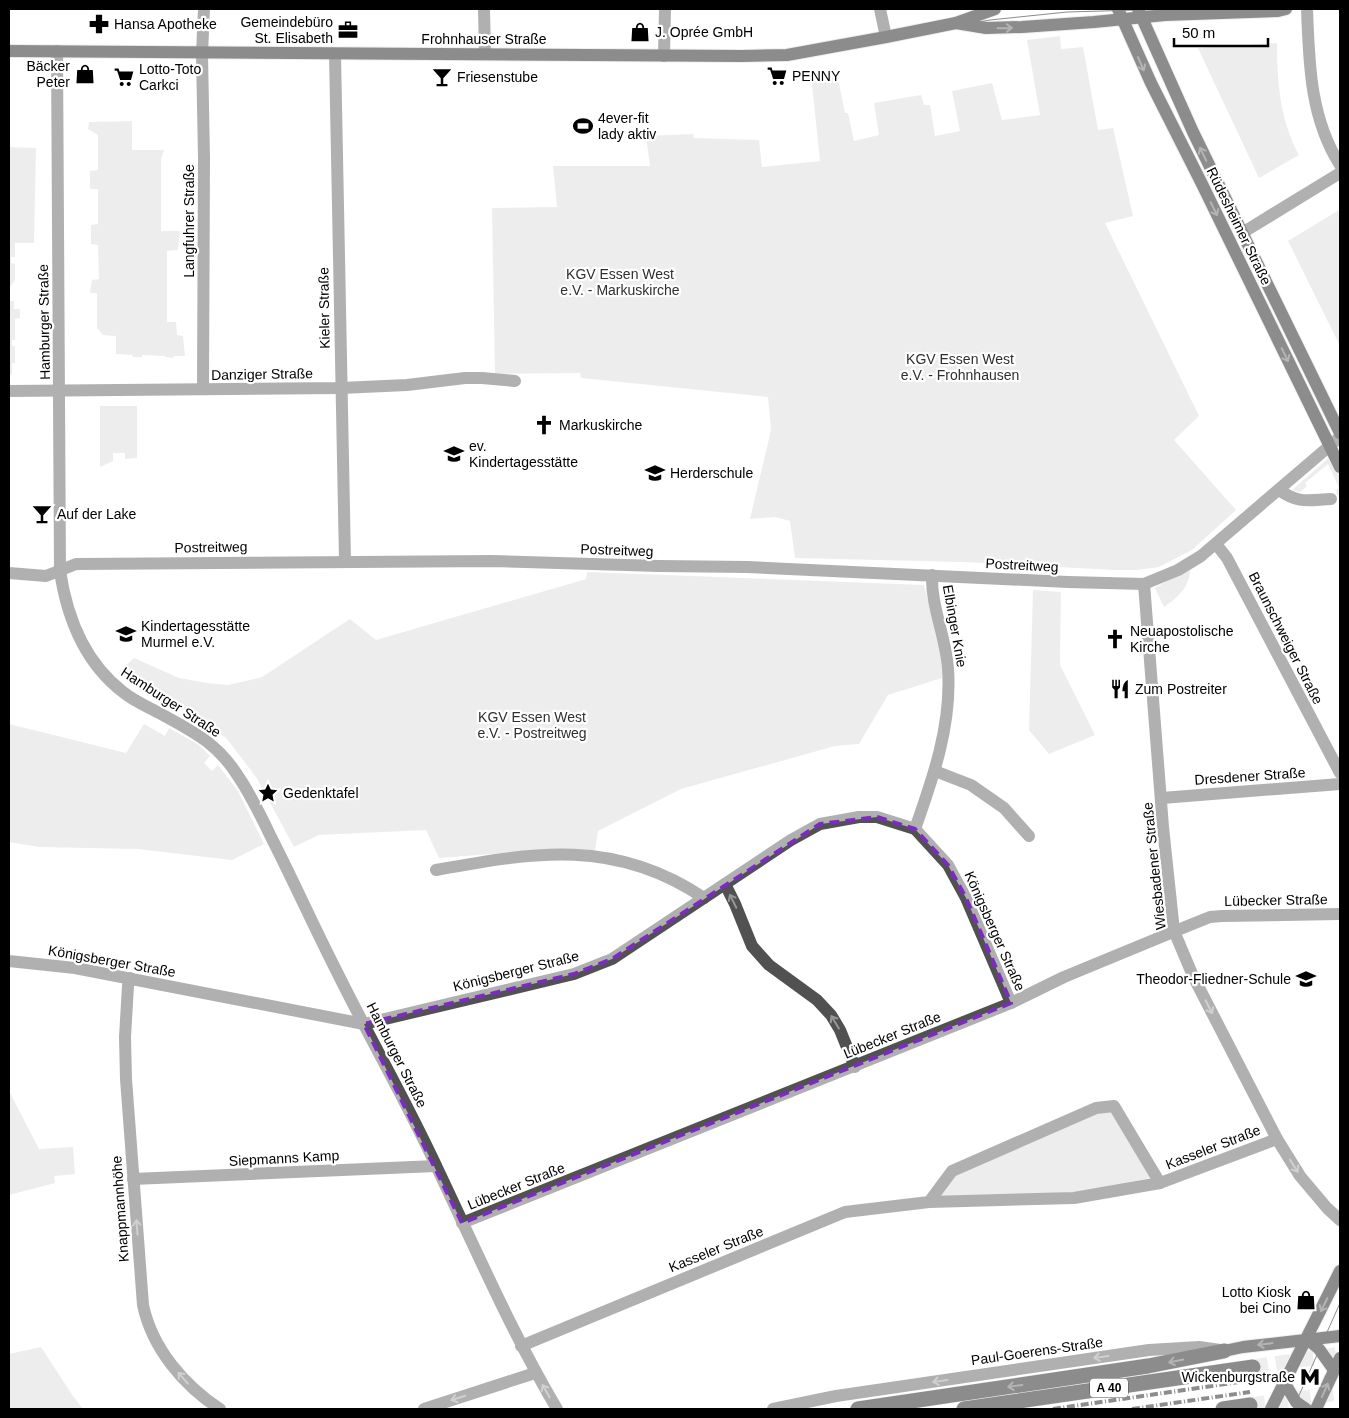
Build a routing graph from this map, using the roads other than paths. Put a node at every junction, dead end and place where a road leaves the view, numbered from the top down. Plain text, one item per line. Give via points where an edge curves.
1 (204, 9) edge
2 (484, 9) edge
3 (665, 9) edge
4 (880, 9) edge
5 (992, 9) edge
6 (1286, 9) edge
7 (1307, 9) edge
8 (1140, 13) edge
9 (1120, 14) edge
10 (956, 23) junction
11 (886, 37) junction
12 (9, 51) edge
13 (58, 52) junction
14 (202, 54) junction
15 (335, 54) junction
16 (485, 54) junction
17 (664, 56) junction
18 (1340, 165) edge
19 (1340, 173) edge
20 (1242, 232) junction
21 (514, 382) dead end
22 (341, 388) junction
23 (203, 389) junction
24 (9, 391) edge
25 (60, 391) junction
26 (1340, 433) edge
27 (1335, 441) edge
28 (1340, 467) edge
29 (1279, 490) junction
30 (1331, 499) dead end
31 (1216, 544) junction
32 (345, 561) junction
33 (60, 571) junction
34 (9, 573) edge
35 (932, 575) junction
36 (1144, 584) junction
37 (936, 771) junction
38 (1340, 773) edge
39 (1340, 784) edge
40 (1162, 798) junction
41 (916, 829) junction
42 (1029, 836) dead end
43 (436, 870) dead end
44 (724, 884) junction
45 (704, 898) junction
46 (1340, 914) edge
47 (1174, 931) junction
48 (9, 961) edge
49 (130, 978) junction
50 (1011, 1003) junction
51 (364, 1024) junction
52 (855, 1067) junction
53 (1277, 1140) junction
54 (436, 1166) junction
55 (133, 1180) junction
56 (1160, 1183) junction
57 (928, 1202) junction
58 (1340, 1220) edge
59 (462, 1223) junction
60 (1340, 1271) edge
61 (1340, 1336) edge
62 (1307, 1339) junction
63 (521, 1346) junction
64 (1224, 1351) junction
65 (1340, 1358) edge
66 (1253, 1366) tunnel mouth
67 (1334, 1370) junction
68 (535, 1373) junction
69 (1284, 1382) junction
70 (1250, 1405) dead end
71 (220, 1409) edge
72 (424, 1409) edge
73 (557, 1409) edge
74 (773, 1409) edge
75 (858, 1409) edge
76 (964, 1409) edge
77 (1223, 1409) edge
78 (1271, 1409) edge
79 (1306, 1409) edge
80 (1316, 1409) edge

1 - 14 street, Langfuhrer Straße
2 - 16 street
3 - 17 street
4 - 11 street
5 - 10 main road, Frohnhauser Straße
6 - 8 main road, Frohnhauser Straße via 1166,15
7 - 18 street via 1313,95 1320,126
8 - 9 main road, Frohnhauser Straße
20 -> 8 main road, Rüdesheimer Straße
10 -> 9 main road, Frohnhauser Straße via 986,28 1022,27
9 -> 27 main road, Rüdesheimer Straße via 1151,84
10 - 11 main road, Frohnhauser Straße
11 - 17 main road, Frohnhauser Straße via 787,55
12 - 13 main road, Frohnhauser Straße
13 - 14 main road, Frohnhauser Straße
13 - 25 street, Hamburger Straße
14 - 15 main road, Frohnhauser Straße
14 - 23 street, Langfuhrer Straße
15 - 16 main road, Frohnhauser Straße
15 - 22 street, Kieler Straße
16 - 17 main road, Frohnhauser Straße
19 - 20 street
20 - 26 main road, Rüdesheimer Straße
21 - 22 street, Danziger Straße via 465,378
22 - 23 street, Danziger Straße
22 - 32 street, Kieler Straße
23 - 25 street, Danziger Straße
24 - 25 street, Danziger Straße
25 - 33 street, Hamburger Straße
27 - 28 main road, Rüdesheimer Straße
27 - 29 street, Postreitweg
29 - 30 street via 1300,501
29 - 31 street, Postreitweg
31 - 36 street, Postreitweg via 1178,570
31 - 38 street, Braunschweiger Straße via 1227,558
32 - 33 street, Postreitweg via 76,564
32 - 35 street, Postreitweg via 748,567
33 - 34 street, Postreitweg via 46,576
33 - 51 street, Hamburger Straße via 68,614 82,645 106,678 124,693 202,736 230,763 250,795
35 - 36 street, Postreitweg
35 - 37 street, Elbinger Knie via 931,591 946,650 949,686
36 - 40 street, Wiesbadener Straße
37 - 41 street, Elbinger Knie
37 - 42 street via 978,789 1004,808
39 - 40 street, Dresdener Straße
40 - 47 street, Wiesbadener Straße
41 - 44 street, Königsberger Straße via 877,817 820,824
41 - 50 street, Königsberger Straße via 948,865 966,898
43 - 45 street via 506,857 572,854 612,859 648,869 676,880
44 - 45 street, Königsberger Straße
52 -> 44 street via 831,1015 752,946
45 - 51 street, Königsberger Straße via 612,959 574,974
46 - 47 street, Lübecker Straße via 1210,917
47 - 50 street, Lübecker Straße
47 -> 53 street, Wiesbadener Straße via 1193,976
48 - 49 street, Königsberger Straße
49 - 51 street, Königsberger Straße
49 - 55 street, Knappmannhöhe via 125,1058
50 - 52 street, Lübecker Straße
51 - 54 street, Hamburger Straße
52 - 59 street, Lübecker Straße
53 - 56 street, Kasseler Straße
53 -> 58 street, Wiesbadener Straße via 1300,1176
54 - 55 street, Siepmanns Kamp
54 - 59 street, Hamburger Straße
71 -> 55 street, Knappmannhöhe via 193,1390 180,1375 146,1320
56 - 57 street, Kasseler Straße via 1074,1198
56 - 57 street, Kasseler Straße via 1114,1106 1096,1108 952,1171
57 - 63 street, Kasseler Straße via 845,1212
59 - 63 street, Hamburger Straße
60 -> 62 main road
61 - 62 main road, Paul-Goerens-Straße
62 -> 64 main road, Paul-Goerens-Straße
62 - 67 main road
62 - 69 main road
63 - 68 street, Hamburger Straße
64 -> 74 street, Paul-Goerens-Straße via 1199,1347 1149,1350 836,1396
64 -> 75 highway via 1148,1366
65 - 67 main road
66 - 76 highway, A 40
80 -> 67 main road
68 -> 72 street
73 -> 68 street
69 - 78 main road
69 - 79 main road via 1296,1402
70 - 77 highway

